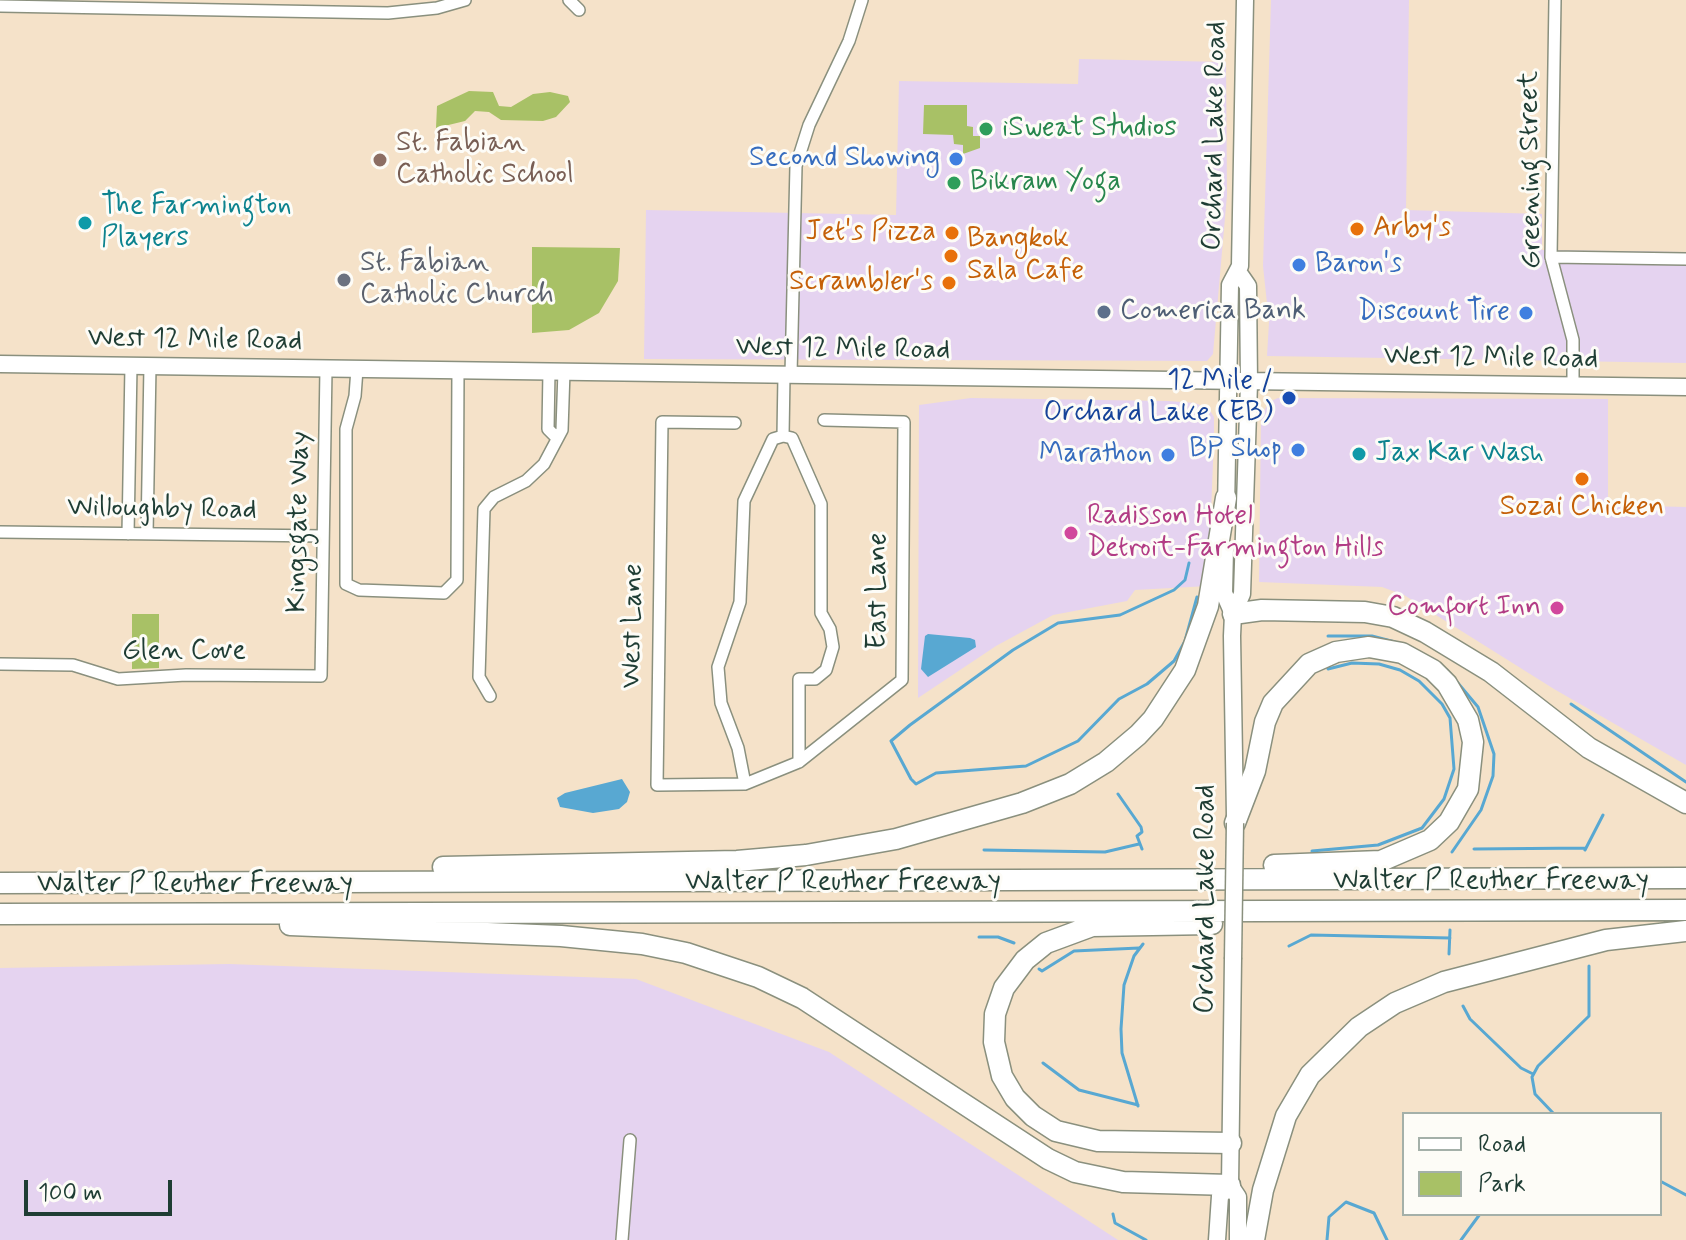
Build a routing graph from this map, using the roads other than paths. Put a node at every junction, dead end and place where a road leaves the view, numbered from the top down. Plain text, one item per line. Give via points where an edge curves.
1 (465, 0) edge
2 (569, 0) edge
3 (862, 0) edge
4 (1245, 0) edge
5 (1555, 0) edge
6 (73, 5) edge
7 (0, 6) edge
8 (579, 10) dead end
9 (1551, 257) junction
10 (1686, 259) edge
11 (1239, 273) junction
12 (0, 364) edge
13 (131, 366) junction
14 (150, 366) junction
15 (326, 369) junction
16 (357, 369) junction
17 (458, 369) junction
18 (556, 371) junction
19 (788, 374) junction
20 (1228, 383) junction
21 (1249, 383) junction
22 (1573, 386) junction
23 (1686, 387) edge
24 (824, 420) dead end
25 (735, 423) dead end
26 (783, 436) junction
27 (1226, 498) junction
28 (0, 532) edge
29 (128, 534) junction
30 (147, 534) junction
31 (323, 536) junction
32 (1233, 614) junction
33 (0, 664) edge
34 (321, 676) joint
35 (490, 696) dead end
36 (799, 762) junction
37 (773, 773) joint
38 (745, 784) junction
39 (1686, 803) edge
40 (1235, 823) junction
41 (1686, 878) edge
42 (842, 879) junction
43 (176, 881) junction
44 (0, 883) edge
45 (1627, 909) junction
46 (1686, 910) edge
47 (191, 912) junction
48 (0, 914) edge
49 (1686, 931) edge
50 (630, 1140) dead end
51 (1231, 1143) junction
52 (1230, 1185) junction
53 (622, 1240) edge
54 (1217, 1240) edge
55 (1238, 1240) edge
56 (1254, 1240) edge

1 - 6 street via 388,13
2 - 8 street
3 - 19 street via 796,166
4 - 11 main road, Orchard Lake Road
5 - 9 street, Greening Street
6 - 7 street
9 - 10 street
9 - 22 street, Greening Street via 1573,340
11 - 20 main road, Orchard Lake Road via 1230,285
11 - 21 main road, Orchard Lake Road via 1248,286
12 - 13 main road, West 12 Mile Road
13 - 14 main road, West 12 Mile Road
13 - 29 street
14 - 15 main road, West 12 Mile Road
14 - 30 street
15 - 16 main road, West 12 Mile Road
15 - 31 street, Kingsgate Way
16 - 17 main road, West 12 Mile Road
16 - 17 street via 346,429 344,579 359,590 444,593 457,580
17 - 18 main road, West 12 Mile Road
18 - 19 main road, West 12 Mile Road
18 - 35 street via 562,430 536,473 494,497 484,509 479,677
19 - 20 main road, West 12 Mile Road
19 - 26 street
20 - 21 main road, West 12 Mile Road
20 - 27 main road, Orchard Lake Road
21 - 22 main road, West 12 Mile Road
21 - 32 main road, Orchard Lake Road via 1242,594
22 - 23 main road, West 12 Mile Road
24 - 36 street, East Lane via 904,422 902,680
25 - 38 street, West Lane via 662,422 657,785
26 - 36 street via 792,438 821,504 821,613 833,647 826,670 815,679 799,679
26 - 38 street via 773,439 744,501 740,602 718,667 721,703
27 - 32 main road, Orchard Lake Road via 1224,593
27 - 43 highway via 1208,606 1194,650 1171,693 1125,747 1048,794 896,839 806,855 379,868
28 - 29 street, Willoughby Road
29 - 30 street, Willoughby Road
30 - 31 street, Willoughby Road
31 - 34 street, Kingsgate Way
32 - 39 highway via 1262,610 1393,617 1491,672 1589,748
32 - 40 main road, Orchard Lake Road
33 - 34 street, Glen Cove via 73,665 118,679
36 - 37 street, East Lane
37 - 38 street, West Lane
40 - 42 highway via 1273,703 1309,664 1336,652 1369,647 1402,653 1433,670 1458,698 1473,742 1464,798 1430,840 1381,861 990,866
40 - 51 main road, Orchard Lake Road, bridge
41 - 42 highway, Walter P Reuther Freeway
42 - 43 highway, Walter P Reuther Freeway
43 - 44 highway, Walter P Reuther Freeway
45 - 46 highway, Walter P Reuther Freeway
45 - 47 highway, Walter P Reuther Freeway
45 - 51 highway via 1535,923 1092,926 1046,943 1013,973 998,1005 994,1042 1002,1076 1033,1116 1056,1131 1086,1140
47 - 48 highway, Walter P Reuther Freeway
47 - 52 highway via 282,925 603,939 686,953 802,998 1075,1172 1109,1181
49 - 56 highway via 1606,940 1444,982 1395,1003 1359,1027 1310,1075 1286,1116 1266,1177
50 - 53 street
51 - 52 main road, Orchard Lake Road
52 - 54 main road, Orchard Lake Road via 1220,1196
52 - 55 main road, Orchard Lake Road via 1238,1197

